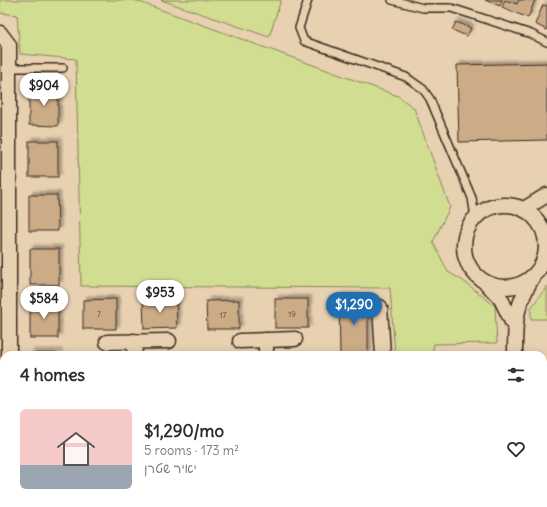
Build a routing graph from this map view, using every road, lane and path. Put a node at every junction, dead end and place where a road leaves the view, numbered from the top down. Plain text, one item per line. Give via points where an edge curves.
1 (308, 0) edge
2 (392, 0) edge
3 (0, 33) edge
4 (547, 42) edge
5 (9, 68) junction
6 (63, 68) dead end
7 (5, 142) edge
8 (547, 195) edge
9 (524, 209) junction
10 (475, 217) junction
11 (546, 234) edge
12 (5, 263) edge
13 (532, 277) junction
14 (485, 282) junction
15 (380, 307) dead end
16 (515, 328) junction
17 (295, 339) dead end
18 (266, 340) junction
19 (169, 341) dead end
20 (240, 341) dead end
21 (107, 342) dead end
22 (134, 348) edge
23 (9, 351) edge
24 (266, 351) edge
25 (383, 351) edge
26 (515, 351) edge

1 - 10 lane via 299,28 304,42 406,77 423,89 430,99 472,198
2 - 4 lane via 423,8 451,8 531,34
3 - 5 street via 9,45
5 - 6 lane
5 - 7 street
7 - 12 street
8 - 9 street
9 - 10 street via 508,204 494,206
9 - 11 street via 538,220
10 - 14 street via 470,224 464,247 467,262
11 - 13 street via 546,253 541,266
12 - 23 street
13 - 14 street via 514,286 504,287
13 - 16 street via 521,298
14 - 16 street via 501,298
15 - 25 street
16 - 26 street
17 - 18 street
18 - 20 street
18 - 24 street
19 - 22 street
21 - 22 street

